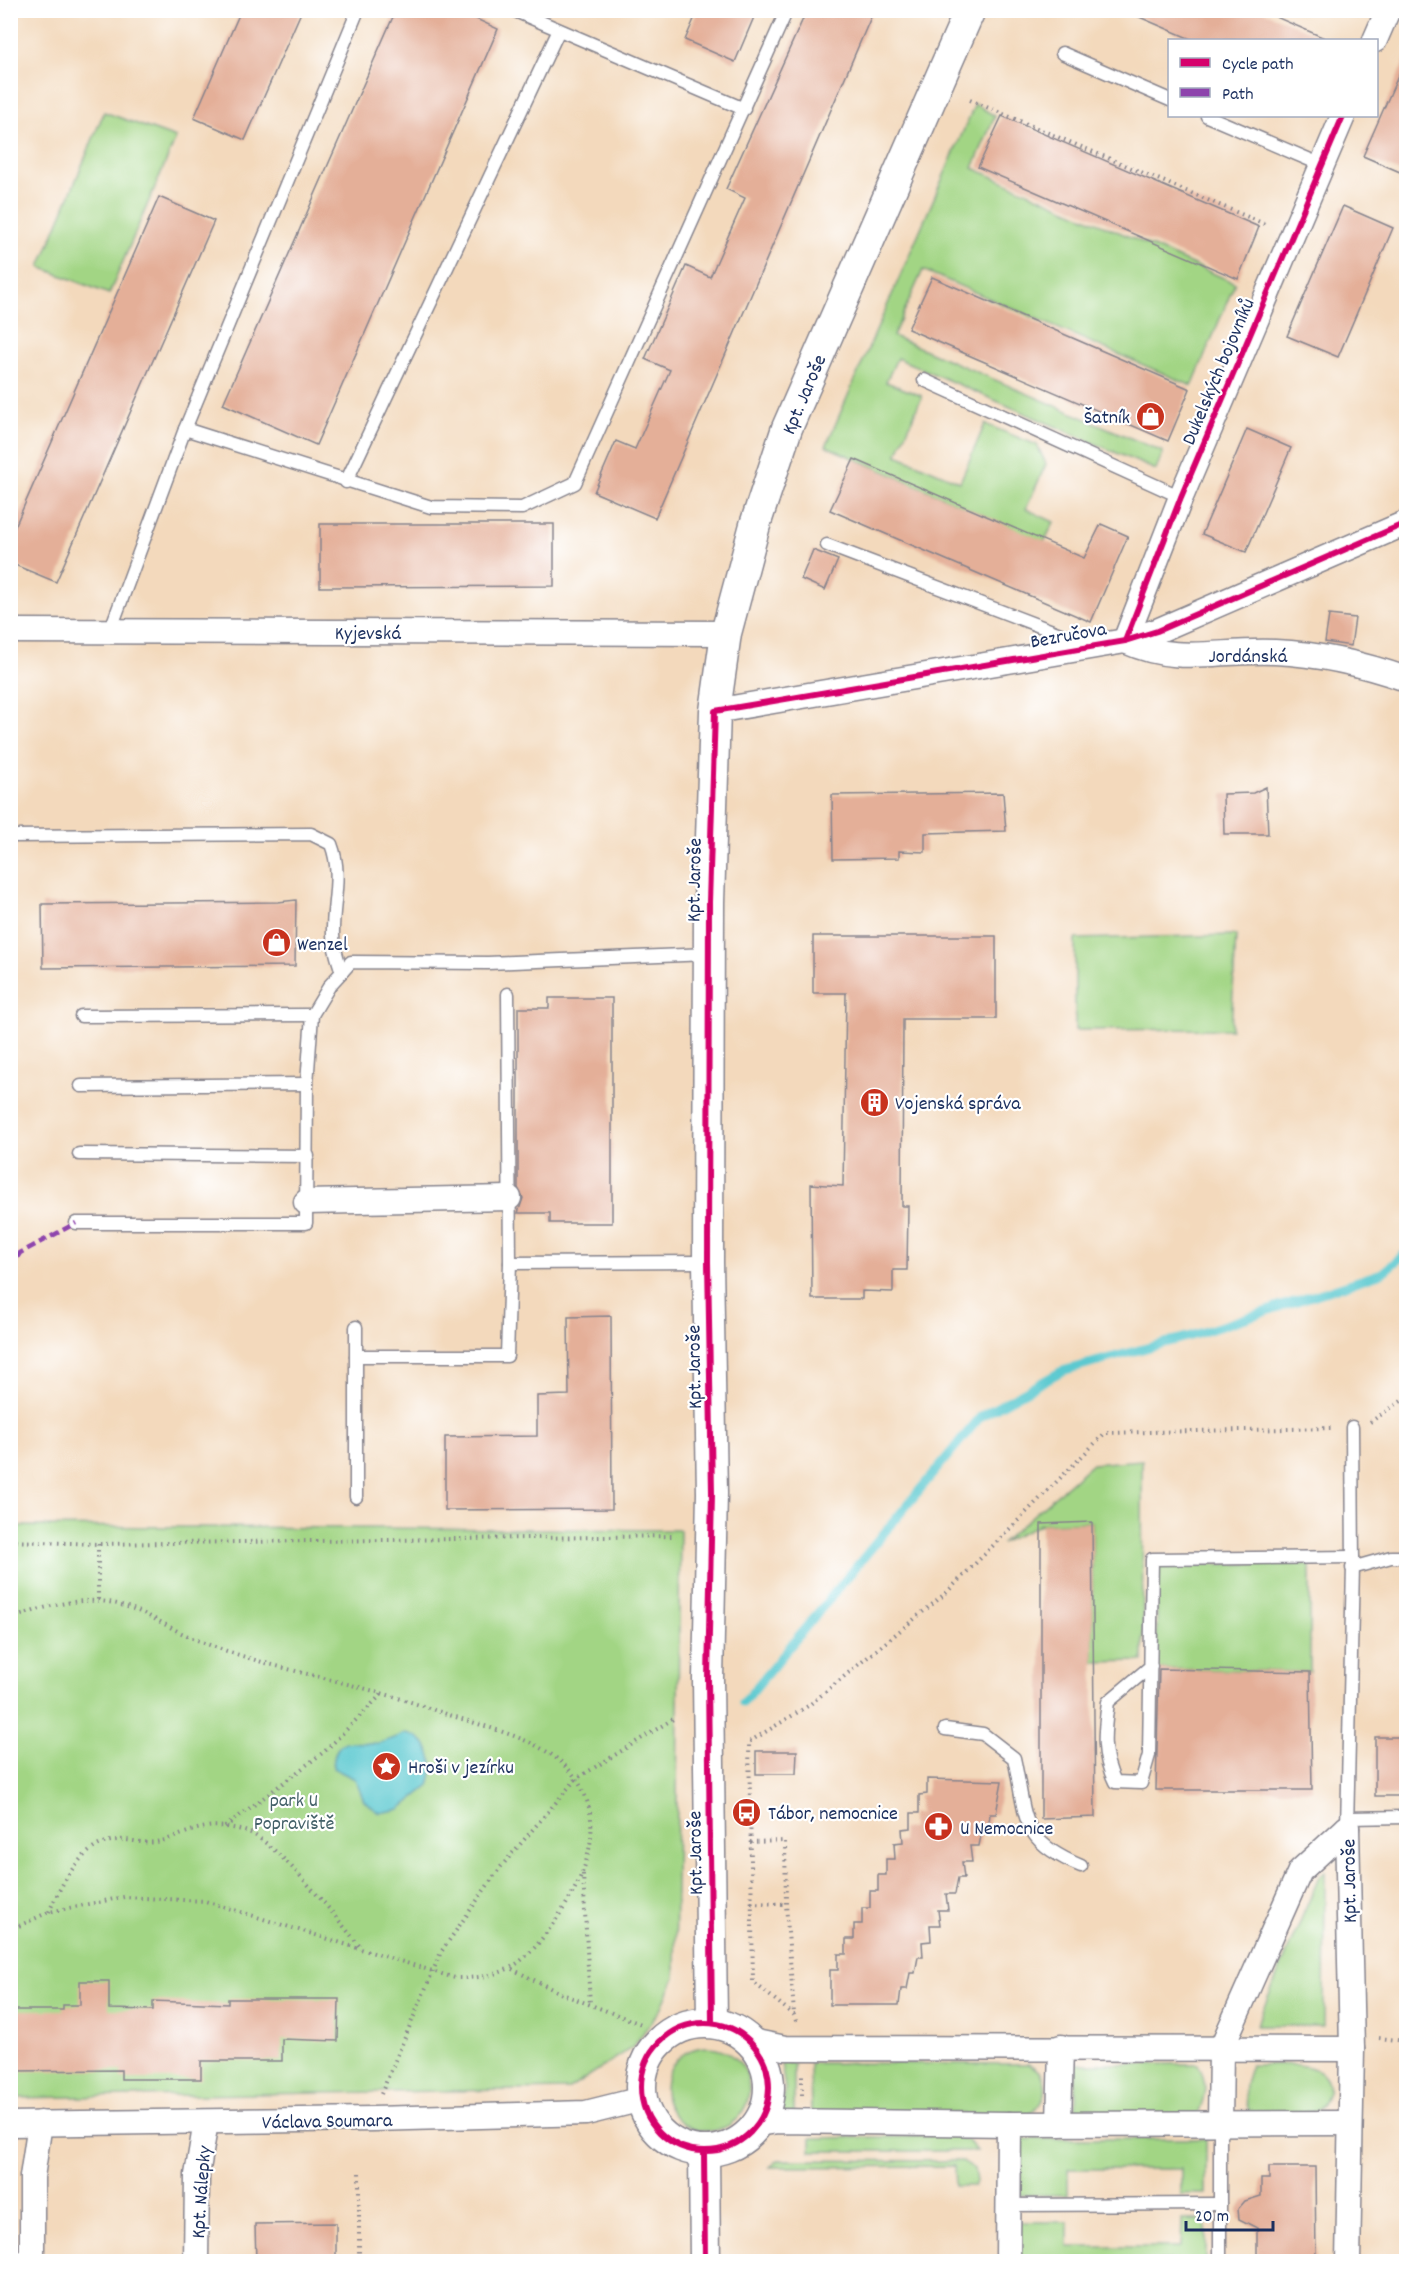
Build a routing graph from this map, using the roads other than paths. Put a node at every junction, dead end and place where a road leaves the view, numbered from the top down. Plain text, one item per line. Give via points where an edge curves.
1 (358, 10) edge
2 (513, 10) edge
3 (787, 10) edge
4 (970, 10) edge
5 (1388, 10) edge
6 (559, 30) junction
7 (1375, 39) edge
8 (1062, 53) dead end
9 (1168, 98) edge
10 (744, 109) junction
11 (11, 116) edge
12 (1208, 117) edge
13 (1343, 117) edge
14 (10, 126) edge
15 (1322, 165) junction
16 (924, 380) dead end
17 (185, 429) junction
18 (346, 482) junction
19 (1181, 497) junction
20 (1407, 523) edge
21 (827, 545) dead end
22 (10, 631) edge
23 (110, 631) junction
24 (726, 633) junction
25 (1125, 640) junction
26 (1082, 648) junction
27 (1407, 679) edge
28 (715, 711) junction
29 (10, 836) edge
30 (710, 954) junction
31 (342, 972) junction
32 (508, 994) dead end
33 (81, 1016) dead end
34 (312, 1016) junction
35 (307, 1084) junction
36 (81, 1086) dead end
37 (79, 1154) dead end
38 (308, 1156) junction
39 (510, 1198) junction
40 (306, 1202) junction
41 (76, 1223) dead end
42 (708, 1262) junction
43 (510, 1263) junction
44 (356, 1327) dead end
45 (356, 1356) junction
46 (1352, 1427) road end
47 (356, 1497) dead end
48 (1407, 1557) edge
49 (1352, 1563) junction
50 (1151, 1666) junction
51 (945, 1729) dead end
52 (1407, 1817) edge
53 (1347, 1823) junction
54 (1081, 1866) dead end
55 (712, 2022) junction
56 (752, 2041) junction
57 (1061, 2047) junction
58 (1221, 2049) junction
59 (1352, 2049) junction
60 (642, 2099) junction
61 (206, 2122) junction
62 (40, 2123) junction
63 (1220, 2123) junction
64 (1349, 2123) junction
65 (10, 2124) edge
66 (758, 2124) junction
67 (1009, 2124) junction
68 (1059, 2124) junction
69 (704, 2152) junction
70 (1220, 2204) junction
71 (1009, 2205) junction
72 (32, 2262) edge
73 (196, 2262) edge
74 (705, 2262) edge
75 (1008, 2262) edge
76 (1220, 2262) edge
77 (1348, 2262) edge

1 - 17 lane
2 - 6 lane
3 - 10 lane
4 - 24 street, Kpt. Jaroše via 787,428 755,525
5 - 7 street
6 - 10 lane
6 - 18 lane
8 - 9 lane
10 - 18 lane via 575,483 522,508 511,508 431,507
11 - 14 lane
12 - 15 lane
13 - 15 street, Dukelských bojovníků
15 - 19 street, Dukelských bojovníků
16 - 19 lane
17 - 18 lane
17 - 23 lane
19 - 25 street, Dukelských bojovníků
20 - 25 street, Bezručova via 1168,627
21 - 26 lane via 1063,635
22 - 23 street, Kyjevská
23 - 24 street, Kyjevská
24 - 28 street, Kpt. Jaroše
25 - 26 street, Bezručova
25 - 27 street, Jordánská via 1148,651 1181,656 1285,653
26 - 28 street, Bezručova
28 - 30 street, Kpt. Jaroše
29 - 31 lane via 311,834 332,844 336,857 333,934
30 - 31 lane via 488,963 351,962
30 - 42 street, Kpt. Jaroše
31 - 34 lane
32 - 39 lane
33 - 34 lane
34 - 35 lane
35 - 36 lane
35 - 38 lane
37 - 38 lane
38 - 40 lane
39 - 40 street
39 - 43 lane
40 - 41 lane via 306,1223
42 - 43 lane
42 - 55 street, Kpt. Jaroše
43 - 45 lane via 507,1356
44 - 45 lane
45 - 47 lane
46 - 49 lane
48 - 49 lane
49 - 50 lane via 1152,1559
49 - 53 lane
50 - 50 lane via 1149,1755 1141,1783 1115,1782 1106,1763 1108,1702
51 - 54 lane via 983,1734 1014,1758 1029,1831 1060,1857
52 - 53 lane
53 - 58 street, Kpt. Jaroše via 1300,1871
53 - 59 street, Kpt. Jaroše
55 - 56 street via 726,2025
55 - 60 street via 692,2023 673,2030 657,2043 646,2060 641,2079
56 - 57 street via 785,2048
56 - 66 street via 769,2073 770,2091
57 - 58 street
57 - 68 street
58 - 59 street
58 - 63 street
59 - 64 street, Kpt. Jaroše
60 - 61 street, Václava Soumara via 586,2113
60 - 69 street via 649,2120 664,2137 682,2148
61 - 62 street, Václava Soumara
61 - 73 street, Kpt. Nálepky via 197,2175
62 - 65 street, Václava Soumara
62 - 72 street via 32,2177
63 - 64 street
63 - 68 street
63 - 70 lane
64 - 77 street, Kpt. Jaroše
66 - 67 street
66 - 69 street via 725,2149
67 - 68 street
67 - 71 street
69 - 74 street
70 - 71 lane
70 - 76 lane
71 - 75 street

